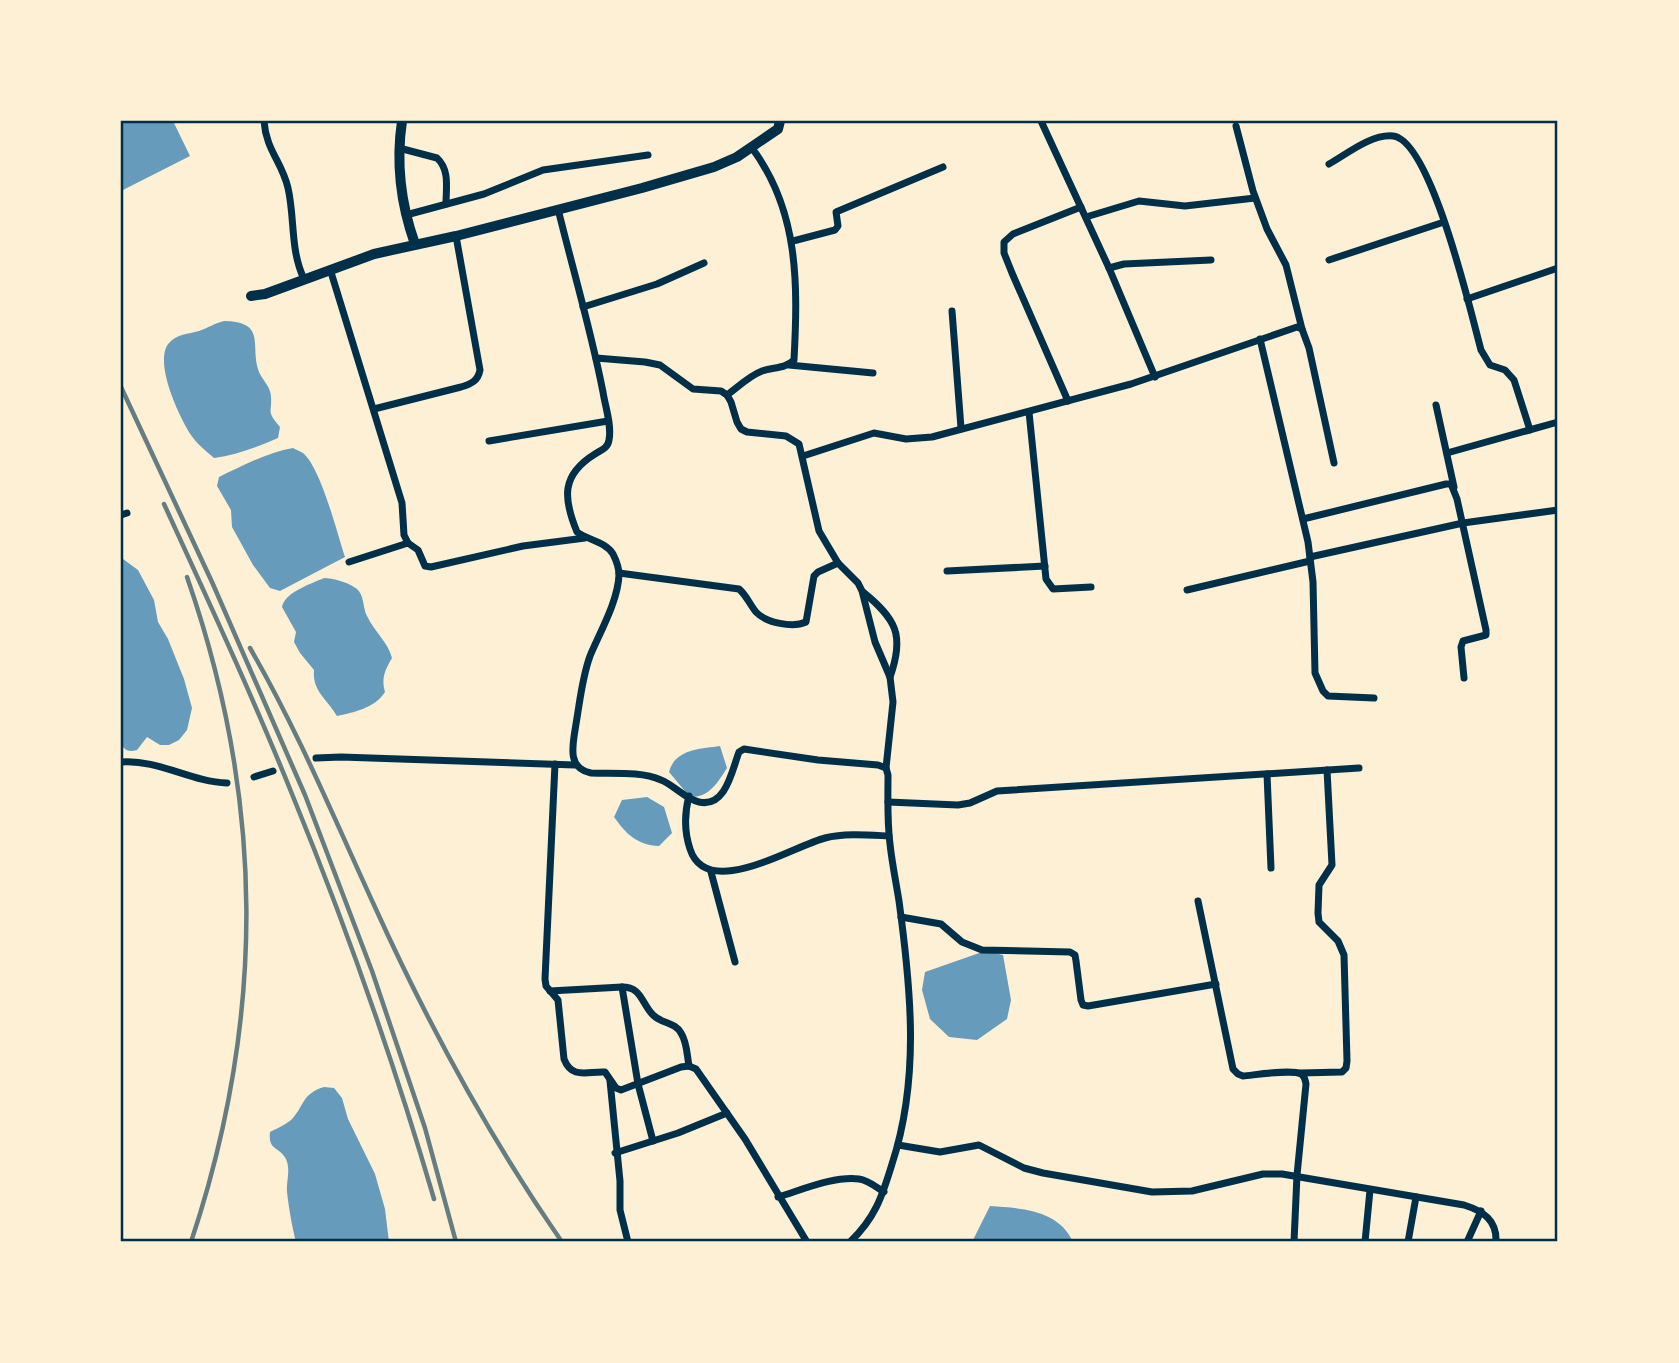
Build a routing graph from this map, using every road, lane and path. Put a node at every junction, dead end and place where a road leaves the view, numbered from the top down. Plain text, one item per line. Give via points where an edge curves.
1 (264, 121) edge
2 (402, 121) edge
3 (780, 121) edge
4 (1041, 121) edge
5 (1236, 126) dead end
6 (399, 148) junction
7 (754, 151) junction
8 (648, 155) dead end
9 (1329, 164) dead end
10 (943, 166) dead end
11 (1255, 198) junction
12 (446, 204) junction
13 (1081, 207) junction
14 (558, 209) junction
15 (1086, 217) junction
16 (407, 220) junction
17 (1444, 222) junction
18 (456, 236) junction
19 (413, 240) junction
20 (793, 242) junction
21 (1212, 260) dead end
22 (1329, 260) dead end
23 (705, 263) dead end
24 (1108, 268) junction
25 (1558, 268) edge
26 (330, 269) junction
27 (303, 277) junction
28 (251, 296) dead end
29 (1467, 299) junction
30 (583, 307) junction
31 (952, 311) dead end
32 (1302, 329) junction
33 (1260, 340) junction
34 (596, 358) junction
35 (789, 365) junction
36 (873, 373) dead end
37 (1155, 377) junction
38 (727, 395) junction
39 (1068, 401) junction
40 (1436, 405) dead end
41 (374, 410) junction
42 (1029, 412) junction
43 (608, 421) junction
44 (1558, 422) edge
45 (961, 428) junction
46 (1530, 430) junction
47 (489, 441) dead end
48 (1447, 453) junction
49 (803, 456) junction
50 (1334, 463) dead end
51 (1454, 488) junction
52 (1558, 510) edge
53 (1303, 519) junction
54 (1463, 523) junction
55 (585, 538) junction
56 (408, 543) junction
57 (1310, 559) junction
58 (349, 562) dead end
59 (838, 563) junction
60 (1045, 566) junction
61 (947, 571) dead end
62 (619, 573) junction
63 (1091, 587) dead end
64 (1188, 590) dead end
65 (862, 591) junction
66 (890, 677) junction
67 (1464, 678) dead end
68 (1374, 698) dead end
69 (316, 758) dead end
70 (121, 762) edge
71 (555, 764) junction
72 (575, 765) junction
73 (886, 768) junction
74 (1359, 768) dead end
75 (1327, 770) junction
76 (273, 771) dead end
77 (1267, 774) junction
78 (254, 777) dead end
79 (228, 783) dead end
80 (689, 796) junction
81 (888, 802) junction
82 (889, 836) junction
83 (1271, 868) dead end
84 (711, 872) junction
85 (1198, 901) dead end
86 (901, 917) junction
87 (735, 962) dead end
88 (1216, 984) junction
89 (622, 987) junction
90 (550, 991) junction
91 (689, 1066) junction
92 (1300, 1073) junction
93 (609, 1077) junction
94 (638, 1084) junction
95 (727, 1113) junction
96 (653, 1141) junction
97 (898, 1145) junction
98 (615, 1153) junction
99 (1297, 1175) junction
100 (1370, 1190) junction
101 (884, 1192) junction
102 (778, 1197) junction
103 (1416, 1197) junction
104 (1481, 1211) junction
105 (628, 1242) edge
106 (807, 1242) edge
107 (850, 1242) edge
108 (1294, 1242) edge
109 (1365, 1242) edge
110 (1408, 1242) edge
111 (1467, 1242) edge
112 (1496, 1242) edge

1 - 27 street via 267,142 288,190 297,265
2 - 6 street
3 - 7 street via 778,130
4 - 13 street
5 - 11 street
6 - 12 street via 441,162 446,173
6 - 16 street
7 - 14 street via 714,167
7 - 20 street via 763,161
8 - 12 street via 543,170
9 - 17 street via 1384,136 1405,141 1437,197
10 - 20 street via 836,212 835,230
11 - 15 street via 1185,206 1139,201
11 - 32 street via 1286,265
12 - 16 street
13 - 15 street
13 - 39 street via 1013,234 1004,243 1012,273
14 - 18 street
14 - 30 street
15 - 24 street
16 - 19 street
17 - 22 street
17 - 29 street
18 - 19 street
18 - 41 street via 479,377 461,387
19 - 26 street
20 - 35 street via 795,349
21 - 24 street
23 - 30 street
24 - 37 street
25 - 29 street
26 - 27 street
26 - 41 street
27 - 28 street
29 - 46 street via 1486,360 1514,380
30 - 34 street
31 - 45 street
32 - 33 street
32 - 50 street
33 - 37 street
33 - 53 street
34 - 38 street via 660,365 693,389
34 - 43 street
35 - 36 street
35 - 38 street via 763,371
37 - 39 street
38 - 49 street via 741,429 794,439
39 - 42 street
40 - 48 street
41 - 56 street via 402,503
42 - 45 street
42 - 60 street
43 - 47 street
43 - 55 street via 606,448 578,465 569,478 573,524
44 - 46 street
45 - 49 street via 921,439 874,433
46 - 48 street
48 - 51 street
49 - 59 street via 815,521
51 - 53 street via 1446,484
51 - 54 street
52 - 54 street
53 - 57 street
54 - 57 street
54 - 67 street via 1486,630 1486,635 1463,641
55 - 56 street via 523,546 431,567 425,566 418,550
55 - 62 street via 611,551
56 - 58 street
57 - 64 street
57 - 68 street via 1318,682 1328,696
59 - 62 street via 814,576 806,622 795,625 757,614 739,589
59 - 65 street
60 - 61 street
60 - 63 street via 1046,579 1054,589
62 - 72 street via 582,682
65 - 66 street via 874,642
65 - 66 street via 887,613 894,626 898,656
66 - 73 street via 893,702
69 - 71 street
70 - 79 street via 141,762 207,782
71 - 72 street
71 - 90 street via 545,979
72 - 80 street via 591,773 651,776
73 - 80 street via 744,749 719,797 699,802
73 - 81 street
74 - 75 street
75 - 77 street
75 - 92 street via 1332,865 1320,885 1318,913 1319,922 1338,941 1344,955 1347,1061 1342,1072
76 - 78 street
77 - 81 street via 997,792 958,805
77 - 83 street
80 - 84 street via 684,821 691,852
81 - 82 street
82 - 84 street via 827,838 734,871
82 - 86 street
84 - 87 street
85 - 88 street
86 - 88 street via 942,924 962,942 982,950 1070,952 1075,955 1083,1005
86 - 97 street via 910,1066
88 - 92 street via 1230,1060 1238,1074
89 - 90 street
89 - 91 street via 637,990 654,1016 677,1026
89 - 94 street
90 - 93 street via 560,1010 567,1066 580,1074 605,1072
91 - 94 street
91 - 95 street via 700,1073
92 - 99 street via 1306,1084
93 - 94 street via 621,1090
93 - 98 street
94 - 96 street
95 - 96 street
95 - 102 street
96 - 98 street
97 - 99 street via 940,1152 979,1145 1024,1168 1152,1192 1192,1191 1263,1174
97 - 101 street
98 - 105 street via 621,1219
99 - 100 street
99 - 108 street
100 - 103 street
100 - 109 street
101 - 102 street via 860,1179
101 - 107 street via 868,1223
102 - 106 street
103 - 104 street
103 - 110 street
104 - 111 street
104 - 112 street via 1490,1219

